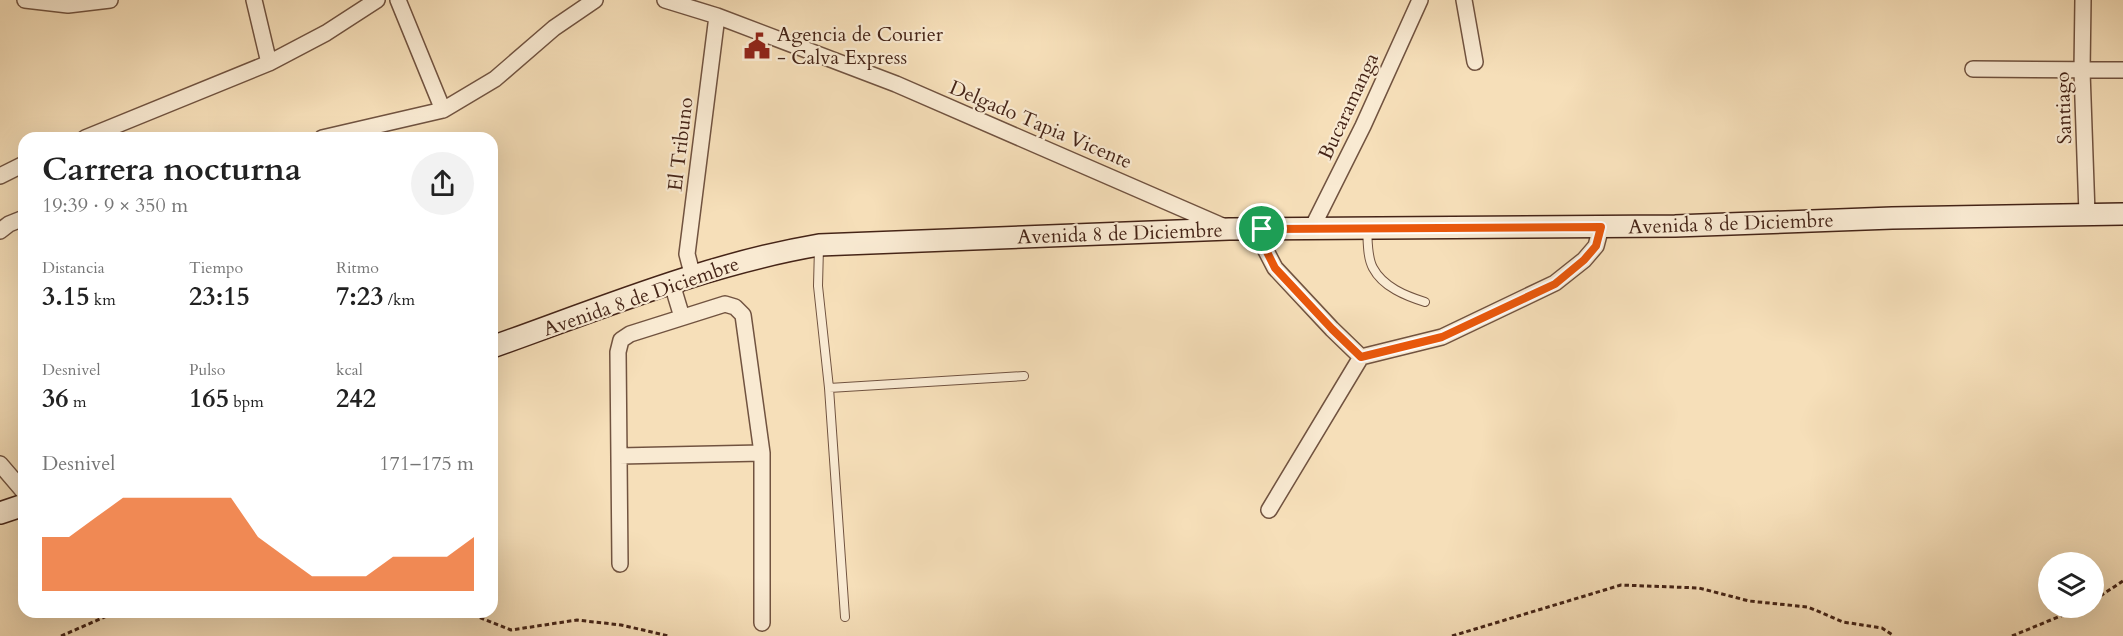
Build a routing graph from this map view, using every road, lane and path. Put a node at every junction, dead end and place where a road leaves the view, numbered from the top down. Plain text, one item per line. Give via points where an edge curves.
1 (26, 0) edge
2 (110, 0) edge
3 (254, 0) edge
4 (377, 0) edge
5 (398, 0) edge
6 (594, 0) edge
7 (665, 0) edge
8 (1420, 0) edge
9 (1464, 0) edge
10 (2083, 0) edge
11 (717, 16) junction
12 (1475, 62) dead end
13 (269, 63) junction
14 (1973, 69) dead end
15 (2123, 70) edge
16 (2082, 71) junction
17 (442, 110) junction
18 (100, 132) edge
19 (348, 132) edge
20 (18, 167) edge
21 (0, 176) edge
22 (2087, 214) junction
23 (2123, 214) edge
24 (18, 220) edge
25 (1601, 227) junction
26 (1312, 228) junction
27 (1367, 228) junction
28 (1229, 229) junction
29 (1262, 229) junction
30 (0, 231) edge
31 (819, 245) junction
32 (693, 277) junction
33 (672, 284) junction
34 (1425, 302) dead end
35 (682, 317) junction
36 (498, 345) edge
37 (1361, 357) junction
38 (1024, 376) dead end
39 (829, 388) junction
40 (762, 453) junction
41 (619, 456) junction
42 (0, 464) edge
43 (18, 485) edge
44 (18, 507) edge
45 (1269, 510) dead end
46 (0, 513) edge
47 (620, 564) dead end
48 (2123, 581) edge
49 (2104, 593) edge
50 (845, 617) dead end
51 (102, 618) edge
52 (481, 618) edge
53 (2056, 618) edge
54 (762, 623) dead end
55 (61, 636) edge
56 (669, 636) edge
57 (1452, 636) edge
58 (1894, 636) edge
59 (2012, 636) edge

1 - 2 street via 68,4
3 - 13 street
4 - 13 street
5 - 17 street
6 - 17 street via 554,28 495,79
7 - 11 street, Delgado Tapia Vicente
8 - 26 street, Bucaramanga
9 - 12 street
10 - 16 street, Santiago
11 - 28 street, Delgado Tapia Vicente via 896,84
11 - 32 street, El Tribuno via 687,254
13 - 18 street
14 - 16 street
15 - 16 street
16 - 22 street, Santiago
17 - 19 street
20 - 21 street
22 - 23 main road, Avenida 8 de Diciembre
22 - 25 main road, Avenida 8 de Diciembre
24 - 30 street
25 - 27 main road, Avenida 8 de Diciembre
25 - 37 street via 1596,246 1555,284 1442,337
26 - 27 main road, Avenida 8 de Diciembre
26 - 29 main road, Avenida 8 de Diciembre
27 - 34 lane via 1373,268 1389,285
28 - 29 main road, Avenida 8 de Diciembre
28 - 31 main road, Avenida 8 de Diciembre
29 - 37 street via 1263,244 1275,268
31 - 32 main road, Avenida 8 de Diciembre
31 - 39 lane via 818,286
32 - 33 main road, Avenida 8 de Diciembre
33 - 35 street
33 - 36 main road, Avenida 8 de Diciembre
35 - 40 street via 724,304 743,315
35 - 41 street via 621,340
37 - 45 street
38 - 39 lane
39 - 50 lane
40 - 41 street
40 - 54 street
41 - 47 street
42 - 43 street
44 - 46 main road
48 - 49 path
51 - 55 path
52 - 56 path via 511,630 577,620
53 - 59 path
57 - 58 path via 1621,585 1699,588 1749,601 1808,607 1843,622 1882,628

